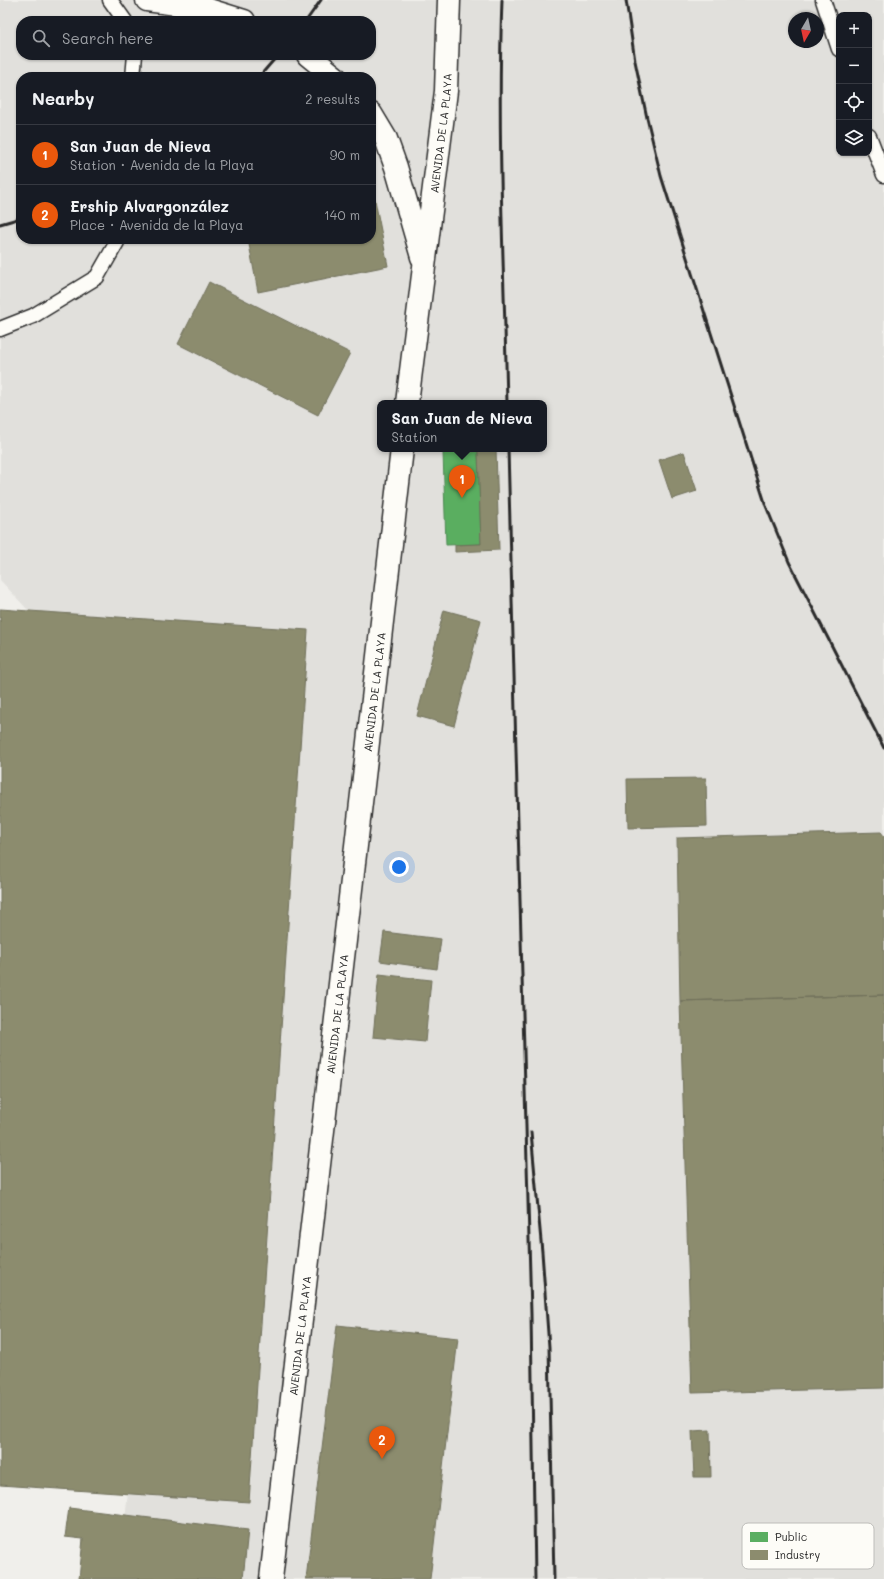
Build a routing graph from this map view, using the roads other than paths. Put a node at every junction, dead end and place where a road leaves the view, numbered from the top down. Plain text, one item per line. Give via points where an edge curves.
1 (110, 0) edge
2 (147, 0) edge
3 (449, 0) edge
4 (823, 0) edge
5 (121, 16) edge
6 (228, 16) edge
7 (839, 48) edge
8 (135, 60) edge
9 (314, 60) edge
10 (133, 72) edge
11 (329, 72) edge
12 (376, 122) edge
13 (872, 144) edge
14 (884, 175) edge
15 (115, 244) edge
16 (425, 266) junction
17 (0, 329) edge
18 (407, 400) edge
19 (402, 452) edge
20 (271, 1579) edge

1 - 5 lane
2 - 6 street via 199,7
3 - 16 street, AVENIDA DE LA PLAYA via 446,91
4 - 7 lane
8 - 10 lane
9 - 11 street
12 - 16 street, AVENIDA DE LA PLAYA via 386,139 396,167
13 - 14 lane
15 - 17 lane via 97,277 33,316
16 - 18 street, AVENIDA DE LA PLAYA
19 - 20 street, AVENIDA DE LA PLAYA

